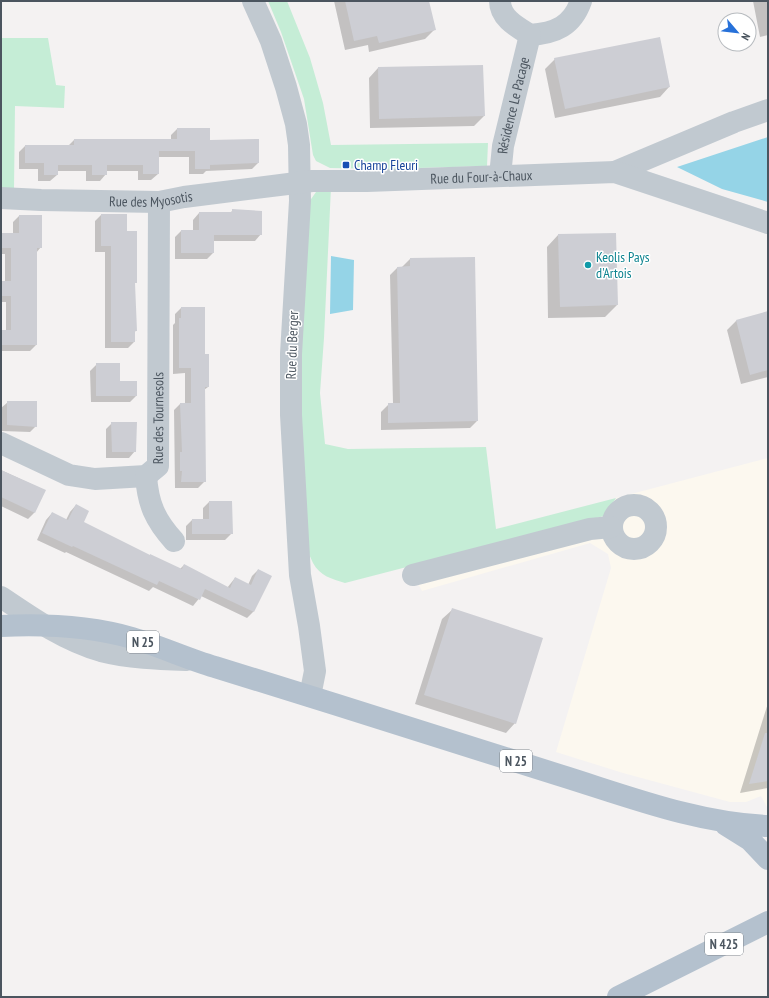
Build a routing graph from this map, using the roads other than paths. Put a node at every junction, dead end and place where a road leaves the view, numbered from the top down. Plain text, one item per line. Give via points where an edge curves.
1 (253, 1) edge
2 (500, 1) edge
3 (581, 1) edge
4 (530, 35) junction
5 (768, 110) edge
6 (615, 172) junction
7 (500, 176) junction
8 (300, 183) junction
9 (1, 198) edge
10 (159, 202) junction
11 (768, 223) edge
12 (1, 443) edge
13 (146, 476) junction
14 (611, 528) dead end
15 (174, 540) dead end
16 (413, 575) dead end
17 (1, 597) edge
18 (1, 603) edge
19 (1, 613) edge
20 (41, 624) junction
21 (1, 626) edge
22 (310, 696) junction
23 (722, 822) junction
24 (763, 829) edge
25 (768, 859) edge
26 (768, 922) edge
27 (618, 997) edge

1 - 8 street, Rue du Berger via 271,41 296,124
2 - 4 street via 500,7 511,23
3 - 4 street via 569,22 553,32
4 - 7 street, Résidence Le Pacage via 503,146
5 - 6 street, Rue du Four-à-Chaux
6 - 7 street, Rue du Four-à-Chaux
6 - 11 street, Rue du Four-à-Chaux
7 - 8 street, Rue du Four-à-Chaux
8 - 10 street, Rue des Myosotis
8 - 22 street, Rue du Berger via 290,415 300,574 315,671
9 - 10 street, Rue des Myosotis
10 - 13 street, Rue des Tournesols via 158,466
12 - 13 street, Rue des Tournesols via 69,475 95,478
13 - 15 street via 148,498 160,525
14 - 16 street via 590,529
17 - 20 street
18 - 19 street
20 - 21 main road, N 25
20 - 22 main road, N 25 via 132,638 193,660
22 - 23 main road, N 25 via 629,798
23 - 24 main road, N 25
23 - 25 main road, N 25 via 750,840
26 - 27 main road, N 425

